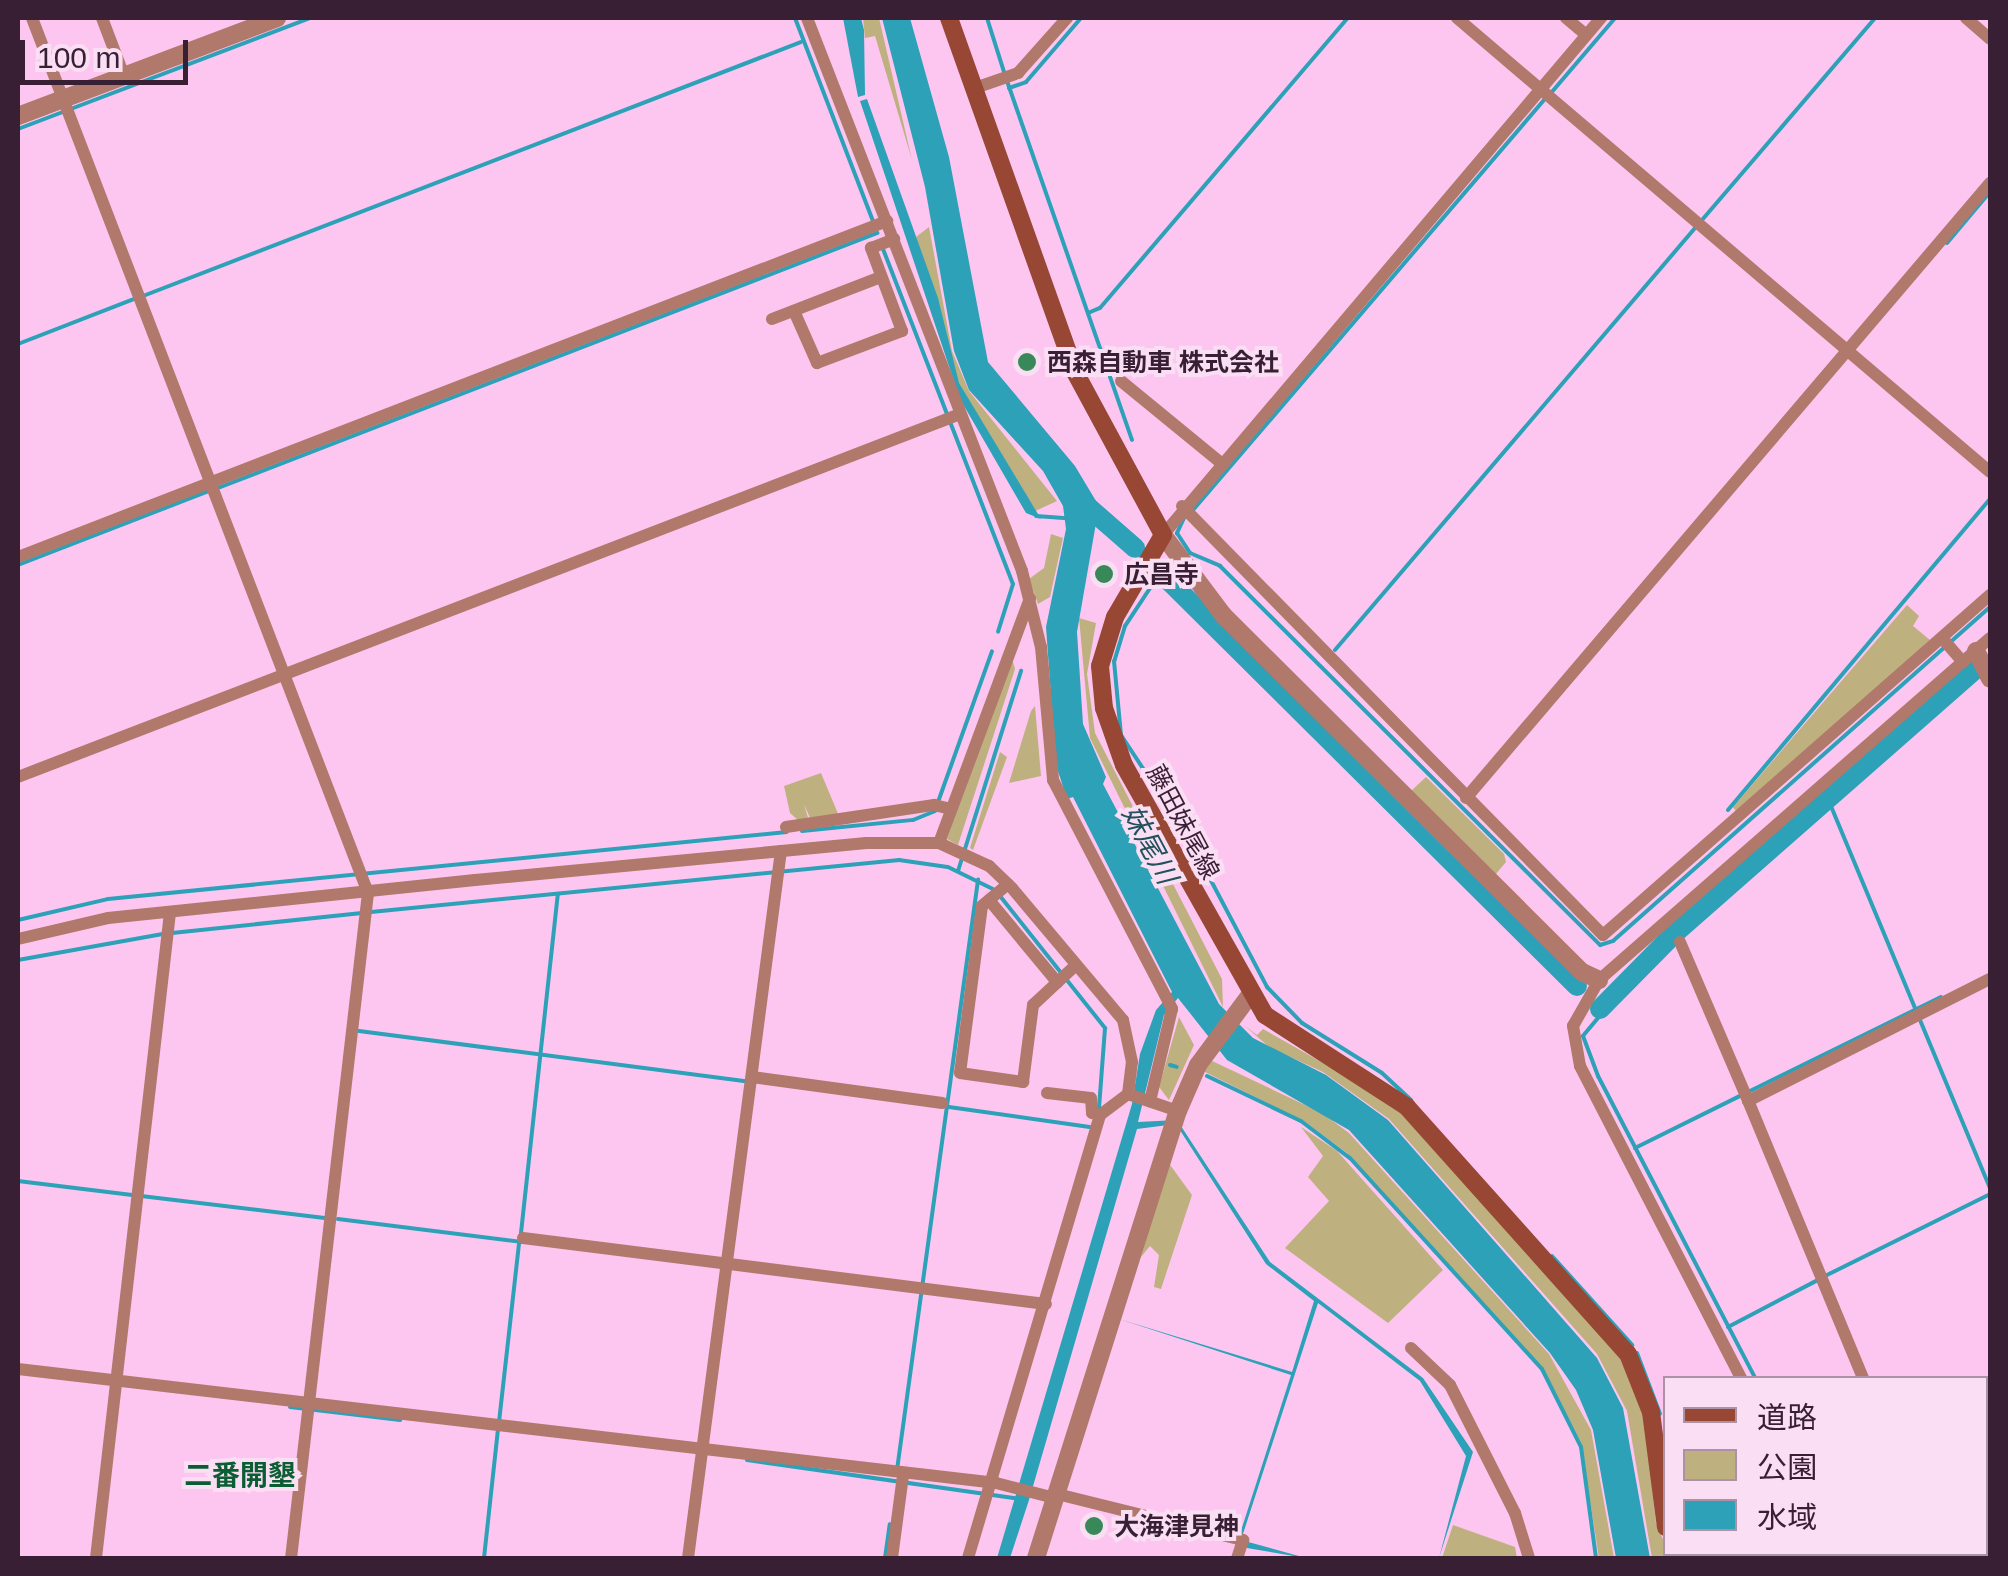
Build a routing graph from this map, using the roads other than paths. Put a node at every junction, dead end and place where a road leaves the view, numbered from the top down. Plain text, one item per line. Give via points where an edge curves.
1 (32, 18) edge
2 (102, 18) edge
3 (277, 18) edge
4 (807, 18) edge
5 (949, 18) edge
6 (1067, 18) edge
7 (1456, 18) edge
8 (1566, 18) edge
9 (1601, 18) edge
10 (1966, 18) edge
11 (1586, 35) junction
12 (1990, 39) edge
13 (124, 76) junction
14 (975, 88) junction
15 (1545, 93) junction
16 (66, 106) junction
17 (18, 116) edge
18 (1990, 184) edge
19 (879, 224) junction
20 (885, 242) junction
21 (882, 277) junction
22 (794, 311) junction
23 (772, 320) dead end
24 (1851, 353) junction
25 (1121, 381) dead end
26 (952, 417) junction
27 (1220, 462) junction
28 (1990, 472) edge
29 (212, 488) junction
30 (1182, 506) junction
31 (1163, 535) junction
32 (18, 557) edge
33 (1990, 595) edge
34 (1030, 598) junction
35 (1990, 638) edge
36 (1946, 642) junction
37 (1969, 657) junction
38 (285, 677) junction
39 (1990, 679) edge
40 (18, 777) edge
41 (1468, 800) junction
42 (942, 807) junction
43 (786, 826) dead end
44 (939, 843) junction
45 (781, 851) junction
46 (364, 881) junction
47 (997, 893) junction
48 (169, 926) junction
49 (18, 939) edge
50 (1680, 942) dead end
51 (1065, 975) junction
52 (1990, 979) edge
53 (1599, 980) junction
54 (1250, 995) junction
55 (752, 1077) junction
56 (1047, 1092) dead end
57 (1138, 1097) junction
58 (1748, 1101) junction
59 (942, 1103) dead end
60 (1178, 1111) junction
61 (1100, 1114) junction
62 (523, 1238) dead end
63 (727, 1265) junction
64 (1046, 1304) junction
65 (1411, 1348) dead end
66 (18, 1369) edge
67 (1740, 1376) edge
68 (1862, 1376) edge
69 (114, 1381) junction
70 (310, 1408) junction
71 (702, 1454) junction
72 (900, 1478) junction
73 (989, 1489) junction
74 (1056, 1496) junction
75 (1663, 1504) edge
76 (1240, 1545) edge
77 (96, 1558) edge
78 (291, 1558) edge
79 (688, 1558) edge
80 (892, 1558) edge
81 (968, 1558) edge
82 (1036, 1558) edge
83 (1529, 1558) edge

1 - 16 street
2 - 13 street
3 - 13 street
4 - 19 street
5 - 14 main road
6 - 14 street via 1006,78
7 - 15 street
8 - 11 street
9 - 11 street
10 - 12 street
11 - 15 street
13 - 16 street
14 - 31 main road via 1075,372
15 - 24 street
15 - 27 street
16 - 17 street
16 - 29 street
18 - 24 street
19 - 20 street
19 - 29 street
20 - 21 street via 872,248
20 - 26 street
21 - 22 street
21 - 22 street via 902,331 838,356 814,360
22 - 23 street
24 - 28 street
24 - 41 street
25 - 27 street
26 - 34 street
26 - 38 street
27 - 30 street
29 - 32 street
29 - 38 street
30 - 31 street
30 - 41 street
31 - 53 street via 1223,615 1582,972
31 - 54 main road, 藤田妹尾線 via 1106,641 1104,708 1124,765
33 - 36 street
34 - 42 street
34 - 57 street via 1054,780 1172,1008
35 - 37 street
36 - 37 street
36 - 41 street via 1608,934 1599,934
37 - 39 street
37 - 53 street
38 - 40 street
38 - 46 street
42 - 43 street
42 - 44 street
44 - 45 street
44 - 47 street via 964,853
45 - 46 street
45 - 55 street
46 - 48 street
46 - 70 street via 368,912
47 - 51 street
47 - 51 street
47 - 51 street via 982,906 960,1073 1022,1082 1033,1005
48 - 49 street via 108,918
48 - 69 street
50 - 58 street
51 - 57 street via 1128,1029
52 - 58 street
53 - 67 street via 1572,1026 1574,1053
54 - 60 street via 1207,1051
54 - 75 main road, 藤田妹尾線 via 1285,1032 1408,1107 1614,1336 1638,1372 1651,1412
55 - 59 street
55 - 63 street
56 - 61 street via 1091,1098 1092,1113
57 - 60 street
57 - 61 street
58 - 68 street
60 - 74 street
61 - 64 street
62 - 63 street
63 - 64 street
63 - 71 street
64 - 73 street
65 - 83 street via 1450,1385 1515,1513
66 - 69 street
69 - 70 street
69 - 77 street
70 - 71 street
70 - 78 street
71 - 72 street
71 - 79 street
72 - 73 street
72 - 80 street
73 - 74 street
73 - 81 street
74 - 76 street
74 - 82 street

